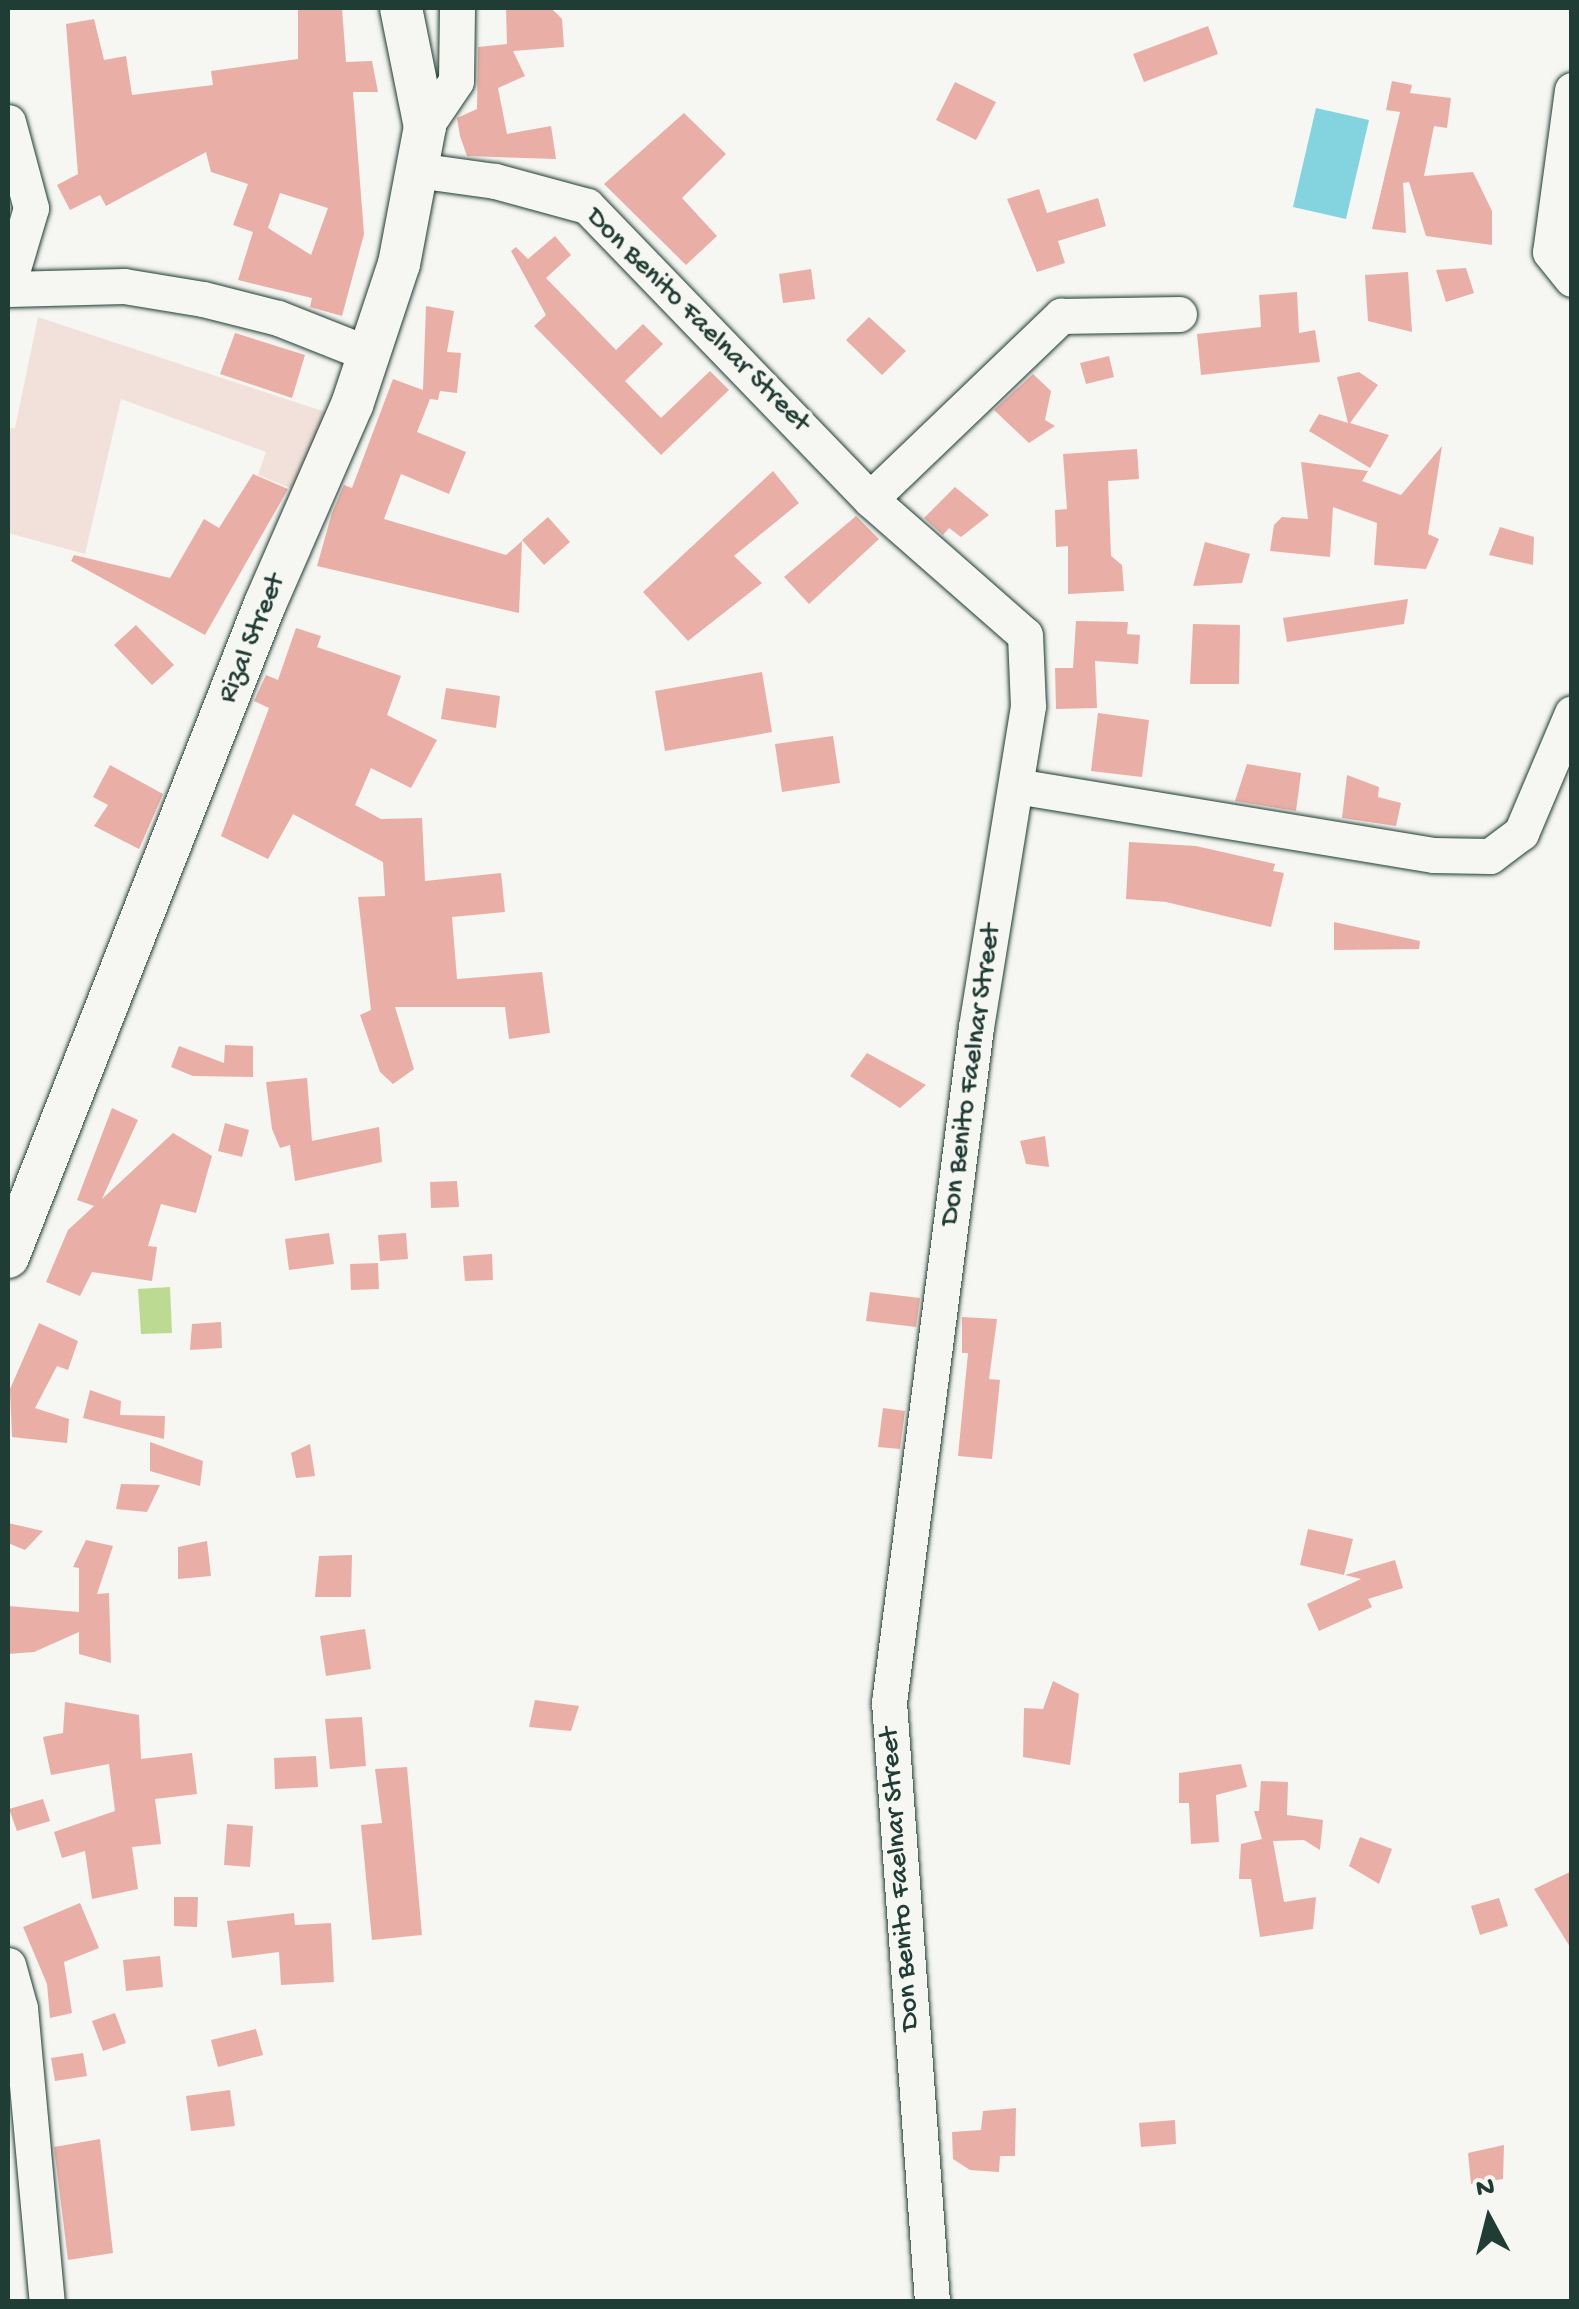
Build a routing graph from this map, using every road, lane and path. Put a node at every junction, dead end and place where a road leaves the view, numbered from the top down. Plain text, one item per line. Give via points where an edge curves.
1 (402, 8) edge
2 (457, 8) edge
3 (1572, 90) edge
4 (8, 122) edge
5 (425, 127) junction
6 (416, 170) junction
7 (1572, 279) edge
8 (8, 287) edge
9 (1179, 314) dead end
10 (369, 354) junction
11 (870, 499) junction
12 (1572, 714) edge
13 (1016, 786) junction
14 (8, 1257) edge
15 (8, 1965) edge
16 (47, 2302) edge
17 (932, 2302) edge

1 - 5 main road, Rizal Street
2 - 5 street via 456,80
3 - 7 street via 1550,252
4 - 8 street via 31,208
5 - 6 main road, Rizal Street
6 - 10 main road, Rizal Street via 399,264
6 - 11 street, Don Benito Faelnar Street via 587,206
8 - 10 street via 124,286 203,299 278,318
9 - 11 street via 1061,316
10 - 14 main road, Rizal Street
11 - 13 street, Don Benito Faelnar Street via 1025,635 1028,706
12 - 13 street via 1521,833 1490,856 1433,855
13 - 17 street, Don Benito Faelnar Street via 976,1028 888,1702
15 - 16 street via 20,2008

